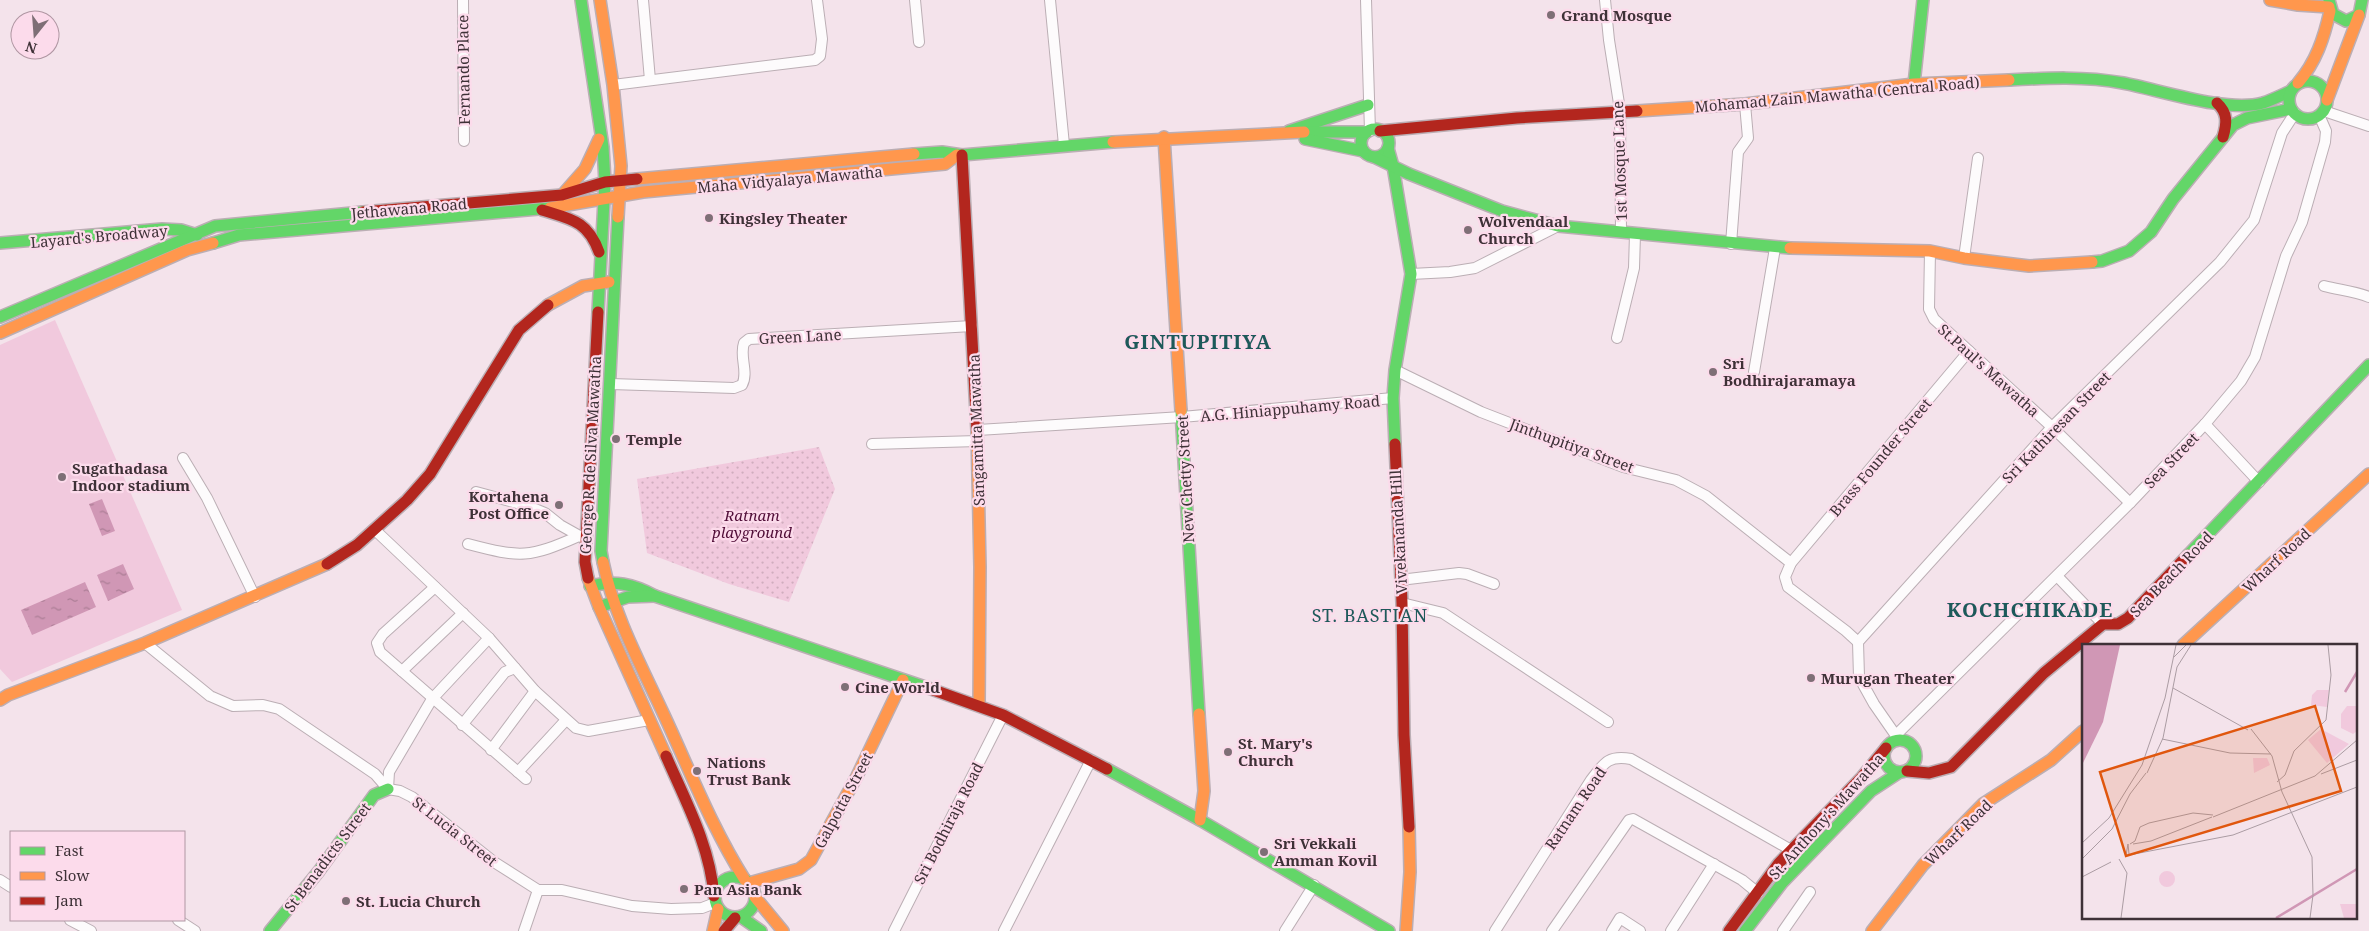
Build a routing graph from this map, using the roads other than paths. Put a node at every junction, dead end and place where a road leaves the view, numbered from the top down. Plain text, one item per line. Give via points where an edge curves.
1 (463, 0) edge
2 (581, 0) edge
3 (600, 0) edge
4 (643, 0) edge
5 (817, 0) edge
6 (915, 0) edge
7 (1050, 0) edge
8 (1366, 0) edge
9 (1605, 0) edge
10 (1923, 0) edge
11 (2270, 0) edge
12 (2329, 6) edge
13 (2363, 6) edge
14 (919, 42) dead end
15 (650, 80) junction
16 (1914, 84) junction
17 (613, 85) junction
18 (2294, 87) junction
19 (2216, 103) junction
20 (1745, 104) junction
21 (1368, 105) junction
22 (2323, 109) junction
23 (1620, 110) junction
24 (2293, 111) junction
25 (2369, 126) edge
26 (1372, 131) junction
27 (601, 132) junction
28 (1279, 134) junction
29 (1164, 137) junction
30 (2223, 137) junction
31 (464, 141) dead end
32 (1064, 145) junction
33 (1388, 148) junction
34 (1364, 151) junction
35 (959, 155) junction
36 (1374, 157) junction
37 (1978, 158) dead end
38 (1393, 166) junction
39 (621, 181) junction
40 (605, 182) junction
41 (562, 195) junction
42 (620, 195) junction
43 (604, 198) junction
44 (538, 209) junction
45 (1558, 226) junction
46 (1621, 232) junction
47 (1636, 234) junction
48 (197, 235) junction
49 (0, 243) edge
50 (1731, 244) junction
51 (204, 246) junction
52 (1775, 248) junction
53 (1930, 251) junction
54 (1964, 258) junction
55 (601, 259) junction
56 (1411, 274) junction
57 (599, 282) junction
58 (617, 282) junction
59 (2324, 286) dead end
60 (2369, 297) edge
61 (0, 316) edge
62 (972, 326) junction
63 (0, 333) edge
64 (1617, 338) dead end
65 (1969, 352) junction
66 (2369, 365) edge
67 (1395, 370) junction
68 (1754, 372) dead end
69 (611, 384) junction
70 (1393, 398) junction
71 (1182, 417) junction
72 (2205, 424) junction
73 (2052, 427) junction
74 (978, 436) junction
75 (872, 444) dead end
76 (183, 458) dead end
77 (2369, 474) edge
78 (2259, 482) junction
79 (476, 492) dead end
80 (2130, 503) junction
81 (375, 530) junction
82 (582, 538) junction
83 (468, 544) dead end
84 (1791, 563) junction
85 (2057, 576) junction
86 (608, 580) junction
87 (1400, 580) junction
88 (1494, 584) dead end
89 (590, 586) junction
90 (435, 587) junction
91 (255, 596) junction
92 (655, 596) junction
93 (614, 602) junction
94 (1402, 603) junction
95 (599, 607) junction
96 (463, 613) junction
97 (2103, 624) junction
98 (489, 638) junction
99 (1858, 642) junction
100 (145, 643) junction
101 (2184, 644) edge
102 (515, 668) junction
103 (402, 672) junction
104 (903, 680) junction
105 (535, 691) junction
106 (3, 694) edge
107 (432, 699) junction
108 (979, 705) junction
109 (1003, 715) junction
110 (566, 720) junction
111 (649, 720) junction
112 (1608, 722) dead end
113 (462, 725) junction
114 (2082, 732) edge
115 (1898, 737) junction
116 (1886, 748) junction
117 (492, 750) junction
118 (1091, 760) junction
119 (1907, 769) junction
120 (388, 789) junction
121 (1200, 820) junction
122 (1791, 850) junction
123 (1714, 864) junction
124 (747, 881) junction
125 (1314, 885) junction
126 (538, 890) junction
127 (1810, 892) dead end
128 (1758, 893) junction
129 (755, 897) junction
130 (716, 903) junction
131 (738, 917) junction
132 (72, 921) edge
133 (180, 921) edge
134 (1372, 927) edge
135 (91, 931) edge
136 (195, 931) edge
137 (270, 931) edge
138 (524, 931) edge
139 (713, 931) edge
140 (724, 931) edge
141 (762, 931) edge
142 (783, 931) edge
143 (894, 931) edge
144 (1004, 931) edge
145 (1285, 931) edge
146 (1389, 931) edge
147 (1406, 931) edge
148 (1495, 931) edge
149 (1552, 931) edge
150 (1612, 931) edge
151 (1640, 931) edge
152 (1671, 931) edge
153 (1729, 931) edge
154 (1745, 931) edge
155 (1783, 931) edge
156 (1872, 931) edge

1 - 31 street, Fernando Place
2 - 27 main road, George R. de Silva Mawatha
3 - 17 main road, George R. de Silva Mawatha
4 - 15 street
5 - 15 street via 822,39 820,56 815,60
6 - 14 street
7 - 32 street
8 - 21 street
9 - 23 street, 1st Mosque Lane
10 - 16 main road
11 - 12 main road
12 - 13 main road via 2335,18 2346,21
12 - 18 main road via 2318,56
13 - 22 main road
15 - 17 street
16 - 19 main road, Mohamad Zain Mawatha (Central Road) via 2062,77 2123,83
16 - 20 main road, Mohamad Zain Mawatha (Central Road)
17 - 39 main road, George R. de Silva Mawatha via 621,147
18 - 19 main road, Mohamad Zain Mawatha (Central Road) via 2262,103
18 - 22 main road via 2309,80 2320,85 2327,94
18 - 24 main road via 2289,102
19 - 30 main road via 2226,115
20 - 23 main road, Mohamad Zain Mawatha (Central Road)
20 - 50 street via 1748,138 1738,152
21 - 26 street
21 - 28 main road
22 - 24 main road via 2308,119
22 - 25 street
22 - 72 street, Sea Street via 2325,142 2302,222 2283,264 2255,358 2241,381
23 - 26 main road, Mohamad Zain Mawatha (Central Road)
23 - 46 street, 1st Mosque Lane
24 - 30 main road via 2238,121
24 - 73 street, Sri Kathiresan Street via 2282,133 2254,220 2220,262
26 - 28 main road, Maha Vidyalaya Mawatha
26 - 33 main road via 1388,140
26 - 34 main road via 1361,142
27 - 40 main road, George R. de Silva Mawatha
27 - 41 main road via 585,172
28 - 29 main road, Maha Vidyalaya Mawatha
28 - 34 main road, Maha Vidyalaya Mawatha
29 - 32 main road, Maha Vidyalaya Mawatha
29 - 71 main road, New Chetty Street
30 - 54 main road via 2151,232 2129,251 2102,261 2029,266
32 - 35 main road, Maha Vidyalaya Mawatha
33 - 36 main road via 1382,155
33 - 38 main road, Vivekananda Hill
34 - 36 main road
35 - 39 main road, Maha Vidyalaya Mawatha via 942,152
35 - 42 main road, Maha Vidyalaya Mawatha via 945,164
35 - 62 main road, Sangamitta Mawatha
36 - 38 main road
37 - 54 street
38 - 45 main road via 1502,211
38 - 56 main road, Vivekananda Hill
39 - 40 main road, Jethawana Road
39 - 42 main road, George R. de Silva Mawatha
40 - 41 main road, Jethawana Road
40 - 43 main road, George R. de Silva Mawatha
41 - 48 main road, Jethawana Road via 233,223 215,226
42 - 43 main road, Jethawana Road
42 - 58 main road, George R. de Silva Mawatha
43 - 44 main road, Jethawana Road
43 - 55 main road, George R. de Silva Mawatha
44 - 51 main road, Jethawana Road via 239,235
44 - 55 main road via 585,226 593,234
45 - 46 main road
45 - 56 street via 1475,268
46 - 47 main road
47 - 50 main road
47 - 64 street via 1634,268
48 - 49 main road, Layard's Broadway via 181,230 162,230
48 - 51 main road
48 - 61 main road, Jethawana Road
50 - 52 main road
51 - 63 main road, Jethawana Road via 187,250
52 - 53 main road
52 - 68 street
53 - 54 main road
53 - 65 street, St.Paul's Mawatha via 1930,313
55 - 57 main road, George R. de Silva Mawatha
56 - 67 main road, Vivekananda Hill
57 - 58 main road
57 - 81 main road via 574,287 539,311 519,330 430,474
57 - 82 main road, George R. de Silva Mawatha
58 - 69 main road, George R. de Silva Mawatha
59 - 60 street
62 - 69 street, Green Lane via 749,339 742,349 744,380 742,385 734,388
62 - 74 main road, Sangamitta Mawatha
65 - 73 street, St.Paul's Mawatha
65 - 84 street, Brass Founder Street
66 - 78 main road, Sea Beach Road
67 - 70 main road, Vivekananda Hill
67 - 84 street, Jinthupitiya Street via 1481,412 1624,467 1692,487
69 - 86 main road, George R. de Silva Mawatha via 601,551
70 - 71 street, A.G. Hiniappuhamy Road
70 - 87 main road, Vivekananda Hill
71 - 74 street, A.G. Hiniappuhamy Road
71 - 121 main road, New Chetty Street via 1204,791
72 - 78 street
72 - 80 street, Sea Street
73 - 80 street, St.Paul's Mawatha
73 - 99 street, Sri Kathiresan Street
74 - 75 street, A.G. Hiniappuhamy Road
74 - 108 main road, Sangamitta Mawatha
76 - 91 street via 207,498
77 - 101 main road, Wharf Road
78 - 97 main road, Sea Beach Road via 2128,618 2118,624
79 - 82 street via 545,513
80 - 85 street, Sea Street
81 - 90 street
81 - 91 main road via 319,569
82 - 83 street via 544,551 519,555
82 - 89 main road, George R. de Silva Mawatha
84 - 99 street via 1785,577 1788,587
85 - 97 street
85 - 115 street, Sea Street
86 - 89 main road
86 - 92 main road via 640,588
86 - 93 main road, George R. de Silva Mawatha
87 - 88 street via 1459,573
87 - 94 main road, Vivekananda Hill
89 - 95 main road, George R. de Silva Mawatha
90 - 96 street
90 - 103 street via 383,634 378,643 380,652
91 - 100 main road
92 - 93 main road
92 - 104 main road
93 - 95 main road
93 - 124 main road, George R. de Silva Mawatha via 713,824
94 - 112 street via 1443,613
94 - 147 main road, Vivekananda Hill via 1410,872
95 - 111 main road, George R. de Silva Mawatha
96 - 98 street
96 - 103 street
97 - 119 main road, Sea Beach Road via 2044,673 1957,760
98 - 102 street
98 - 107 street
99 - 115 street via 1859,677
100 - 106 main road
100 - 120 street, St Lucia Street via 210,696 233,706 263,704 279,710 375,774
102 - 105 street
102 - 113 street via 505,672
103 - 107 street
104 - 108 main road
104 - 124 main road, Galpotta Street via 857,776 811,860 798,869
105 - 110 street
105 - 117 street
107 - 113 street
107 - 120 street via 389,772
108 - 109 main road
109 - 118 main road
109 - 143 street, Sri Bodhiraja Road
110 - 111 street via 576,728 588,731
110 - 117 street via 522,776
111 - 130 main road, George R. de Silva Mawatha via 700,832 712,873
113 - 117 street
114 - 156 main road, Wharf Road via 2051,760 1983,804 1922,865
115 - 116 main road
115 - 119 main road via 1913,745 1916,752
116 - 119 main road via 1886,764 1894,771
116 - 122 main road, St. Anthony's Mawatha
118 - 121 main road
118 - 144 street
119 - 154 main road, St. Anthony's Mawatha via 1871,790 1782,883
120 - 126 street, St Lucia Street via 412,797 494,862
120 - 137 main road, St Benadicts Street via 374,795
121 - 125 main road
122 - 128 main road, St. Anthony's Mawatha
122 - 148 street, Ratnam Road via 1631,759 1611,758 1591,780
123 - 128 street
123 - 149 street via 1636,819 1630,820
123 - 152 street
124 - 129 main road
124 - 130 main road via 732,877 725,879 716,889
125 - 134 main road
125 - 145 street
126 - 130 street via 562,890 632,906 671,909 702,908
126 - 138 street
127 - 155 street
128 - 153 main road, St. Anthony's Mawatha
129 - 131 main road via 752,909
129 - 142 main road
130 - 131 main road via 722,914
130 - 139 main road
131 - 140 main road
131 - 141 main road
132 - 135 street
133 - 136 street
134 - 146 main road
150 - 151 street via 1620,918

